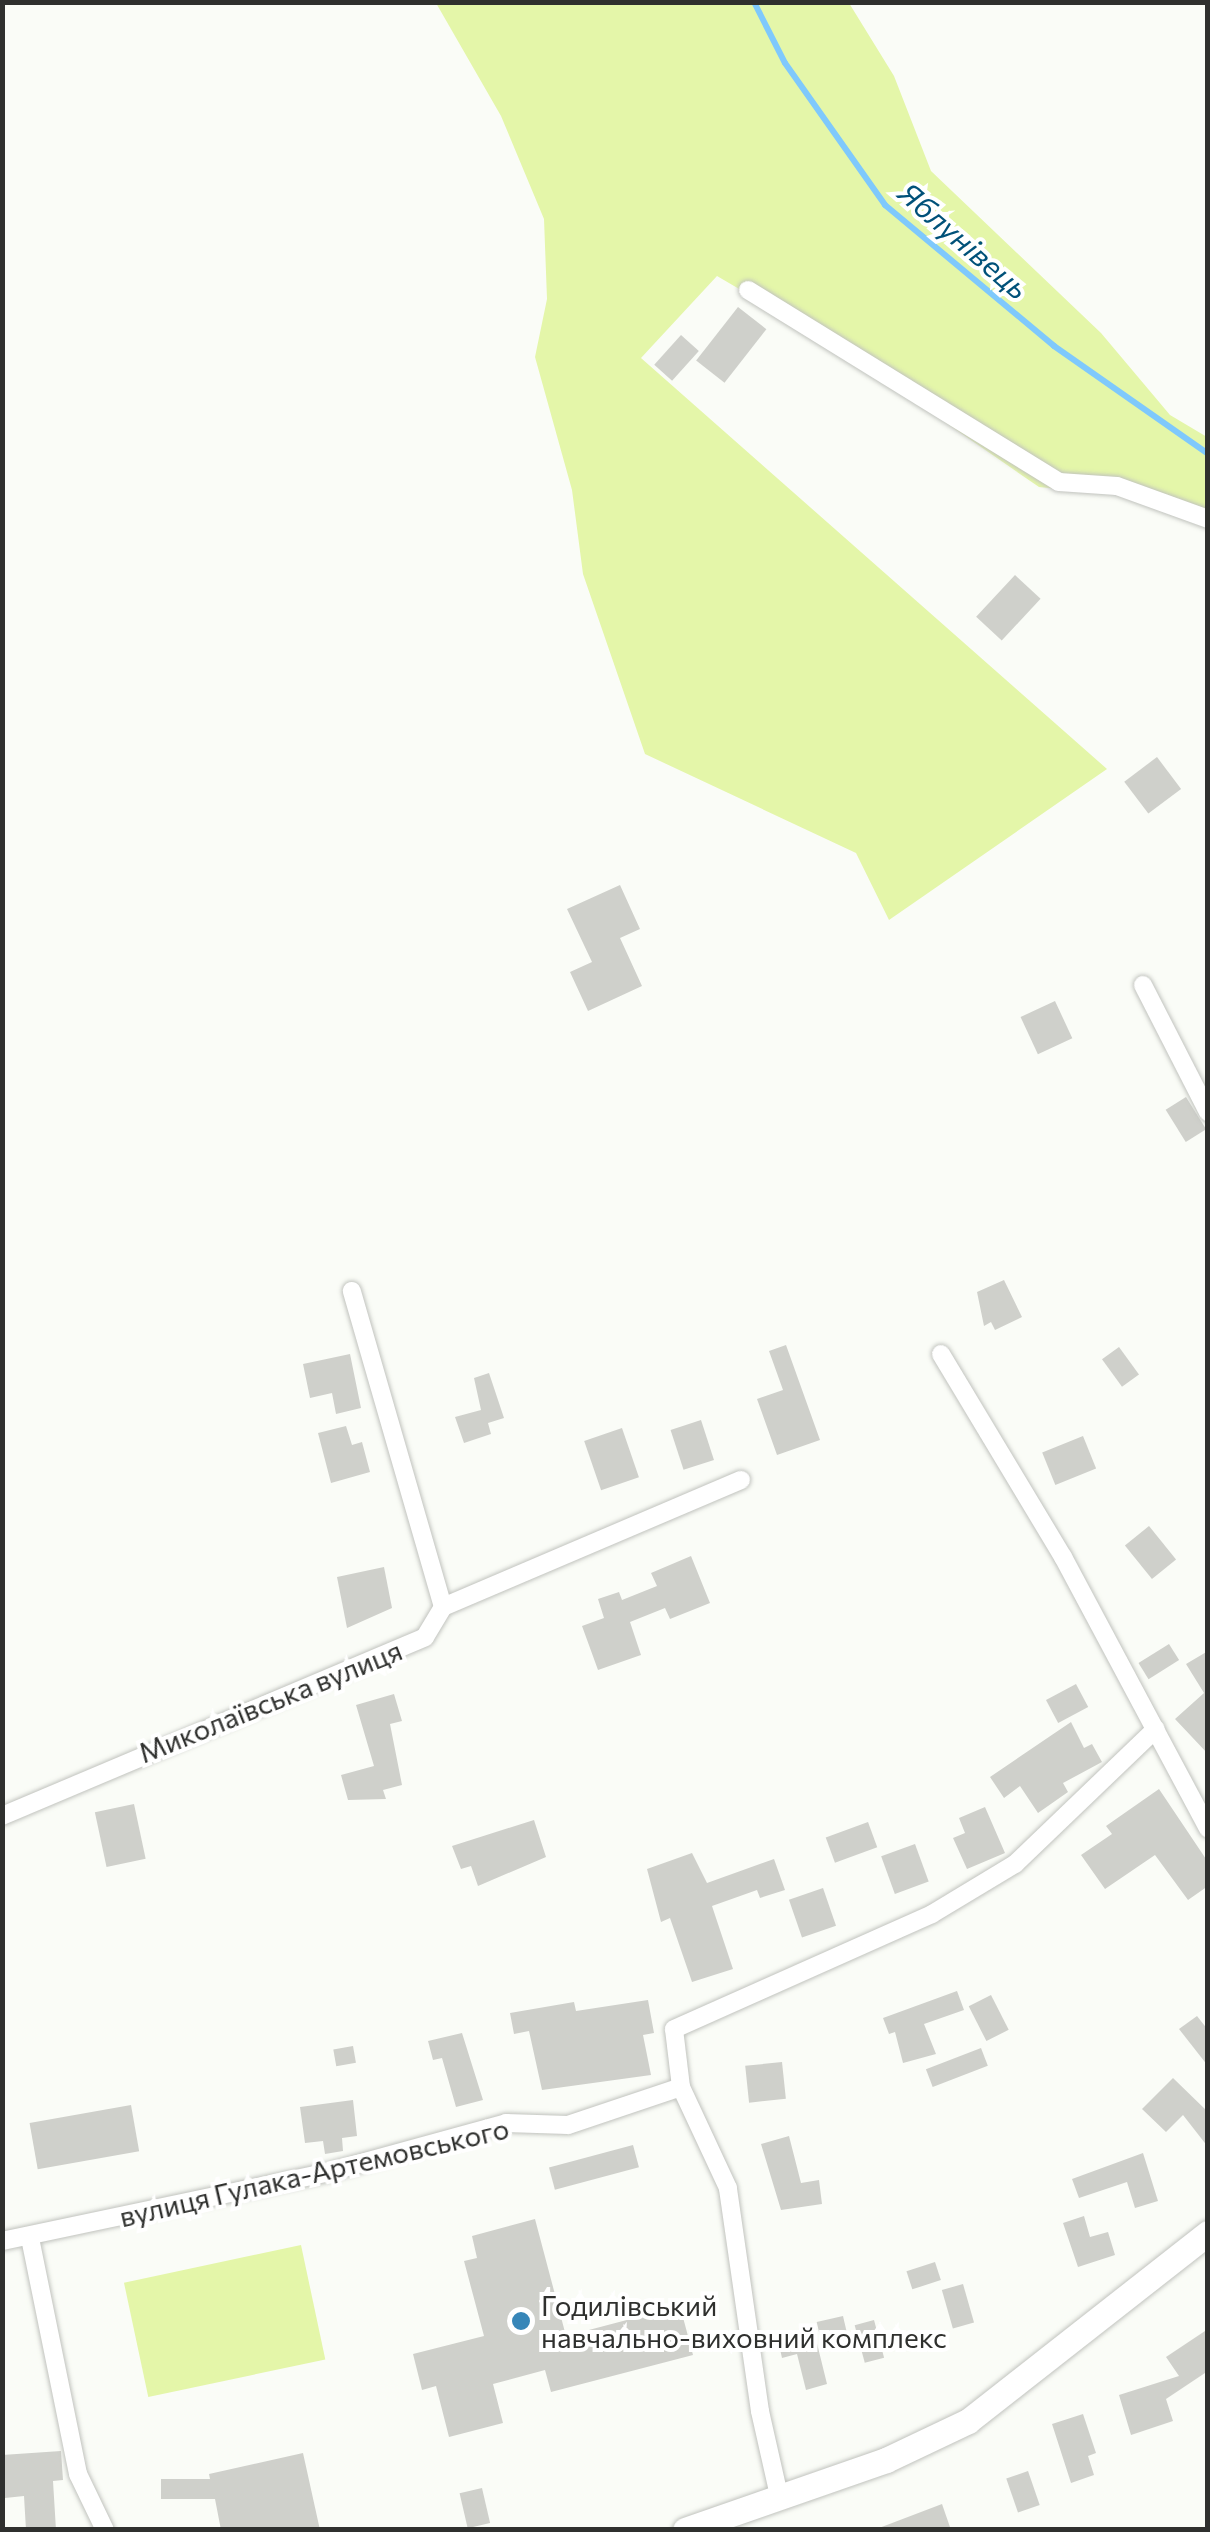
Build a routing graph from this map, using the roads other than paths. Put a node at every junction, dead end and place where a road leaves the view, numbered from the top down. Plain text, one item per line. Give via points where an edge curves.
1 (748, 290) dead end
2 (1208, 519) edge
3 (1143, 985) dead end
4 (1208, 1112) edge
5 (352, 1292) dead end
6 (941, 1354) dead end
7 (742, 1480) dead end
8 (443, 1607) junction
9 (1156, 1729) junction
10 (2, 1816) edge
11 (1208, 1829) edge
12 (681, 2088) junction
13 (1208, 2233) edge
14 (30, 2238) junction
15 (2, 2241) edge
16 (780, 2500) junction
17 (105, 2530) edge
18 (685, 2530) edge

1 - 2 street via 1058,482 1117,486
3 - 4 street
5 - 8 street
6 - 9 street
7 - 8 street
8 - 10 street, Миколаївська вулиця via 425,1637
9 - 11 street
9 - 12 street via 1015,1864 932,1914 674,2029
12 - 14 street, вулиця Гулака-Артемовського via 568,2125 506,2123 418,2152
12 - 16 street via 728,2188 760,2412
13 - 16 main road via 968,2422
14 - 15 street, вулиця Гулака-Артемовського
14 - 17 street via 78,2474
16 - 18 main road

